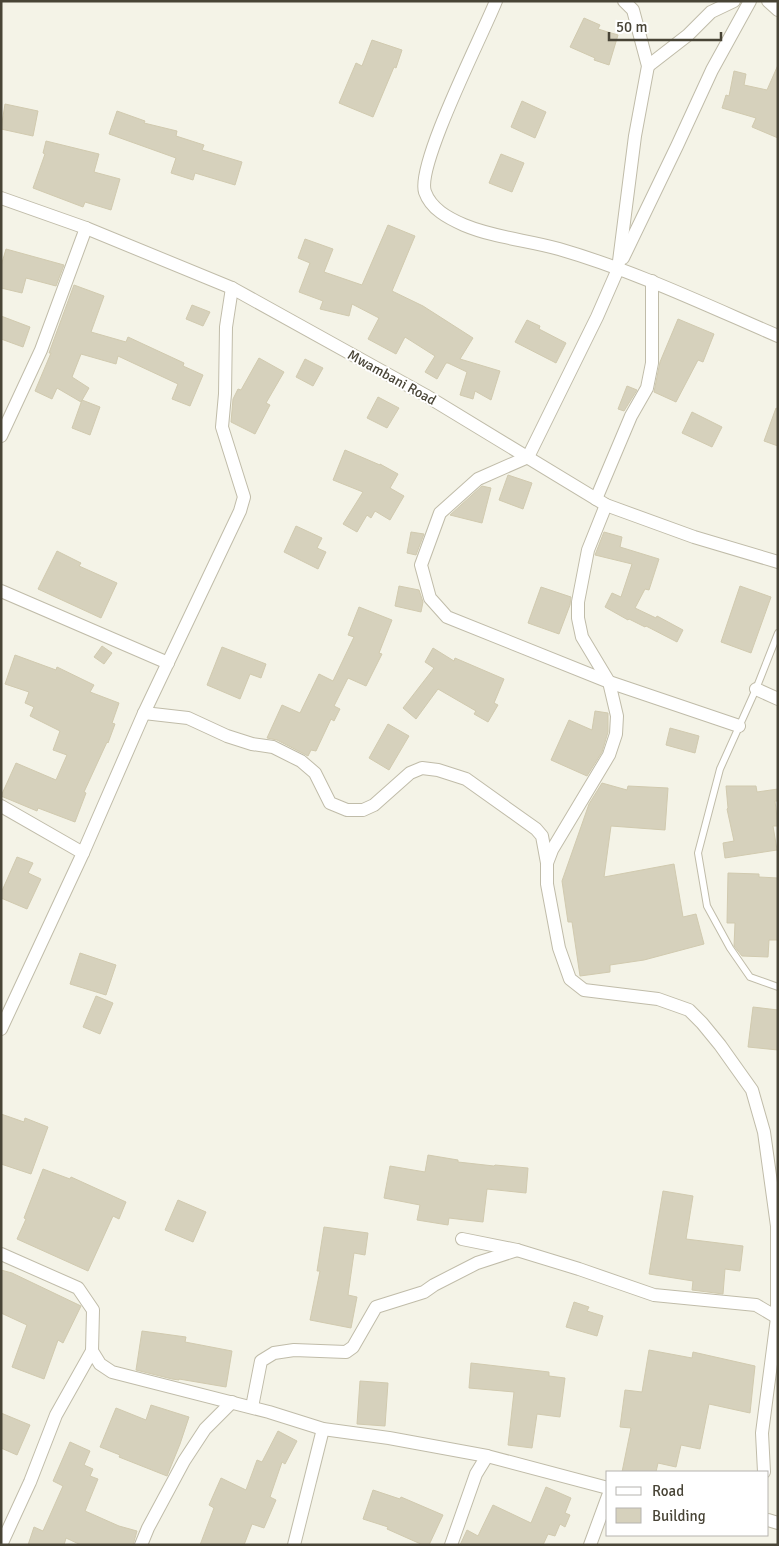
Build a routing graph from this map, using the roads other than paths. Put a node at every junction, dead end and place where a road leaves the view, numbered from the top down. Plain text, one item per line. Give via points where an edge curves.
1 (624, 1) edge
2 (734, 1) edge
3 (750, 1) edge
4 (768, 1) edge
5 (492, 4) edge
6 (778, 10) edge
7 (648, 66) junction
8 (1, 198) edge
9 (86, 228) junction
10 (618, 269) junction
11 (652, 281) junction
12 (232, 288) junction
13 (778, 336) edge
14 (1, 436) edge
15 (528, 457) junction
16 (601, 502) junction
17 (778, 562) edge
18 (1, 591) edge
19 (778, 633) edge
20 (168, 663) junction
21 (609, 682) junction
22 (756, 689) junction
23 (778, 699) edge
24 (144, 713) junction
25 (739, 726) junction
26 (1, 806) edge
27 (83, 853) junction
28 (547, 863) junction
29 (778, 987) edge
30 (1, 1029) edge
31 (462, 1239) dead end
32 (517, 1250) junction
33 (1, 1254) edge
34 (778, 1318) edge
35 (92, 1351) junction
36 (232, 1402) junction
37 (252, 1407) junction
38 (323, 1429) junction
39 (487, 1456) junction
40 (764, 1471) edge
41 (606, 1487) edge
42 (606, 1501) edge
43 (1, 1545) edge
44 (141, 1545) edge
45 (294, 1545) edge
46 (451, 1545) edge
47 (590, 1545) edge

1 - 7 street via 632,10
2 - 7 street via 711,12
3 - 10 street via 712,70
4 - 6 street
5 - 10 street via 443,120 424,174 424,191 434,208 463,224 495,236 559,249
7 - 10 street via 635,136
8 - 9 street, Mwambani Road
9 - 12 street, Mwambani Road
9 - 14 street via 41,350
10 - 11 street
10 - 15 street
11 - 13 street
11 - 16 street via 652,363 647,388 631,416
12 - 15 street, Mwambani Road via 425,395
12 - 20 street via 226,327 222,427 244,497 231,532
15 - 16 street, Mwambani Road
15 - 21 street via 478,479 440,513 422,565 430,598 447,617
16 - 17 street, Mwambani Road via 694,537
16 - 21 street via 588,550 578,618 582,637
18 - 20 street
19 - 22 lane
20 - 24 street
21 - 25 street
21 - 28 street via 617,716 613,744
22 - 23 street
22 - 25 lane
24 - 27 street
24 - 28 street via 188,718 227,736 273,748 301,761 315,773 330,803 347,810 374,806 410,772 422,768 466,779 542,836
25 - 29 lane via 720,769 698,854 706,906 730,948 750,977
26 - 27 street
27 - 30 street
28 - 34 street via 547,884 559,948 570,979 584,990 658,999 689,1010 720,1044 752,1090 764,1132 777,1226
31 - 32 street
32 - 34 street via 654,1295 756,1305
32 - 37 street via 477,1264 424,1292 376,1307 353,1347 346,1352 294,1350 274,1353 261,1361
33 - 35 street via 78,1288 93,1310
34 - 40 street via 762,1433
35 - 36 street via 100,1364 112,1372
35 - 43 street via 56,1415
36 - 37 street
36 - 44 street via 204,1429
37 - 38 street
38 - 39 street
38 - 45 street
39 - 41 street
39 - 46 street via 476,1474
42 - 47 street

